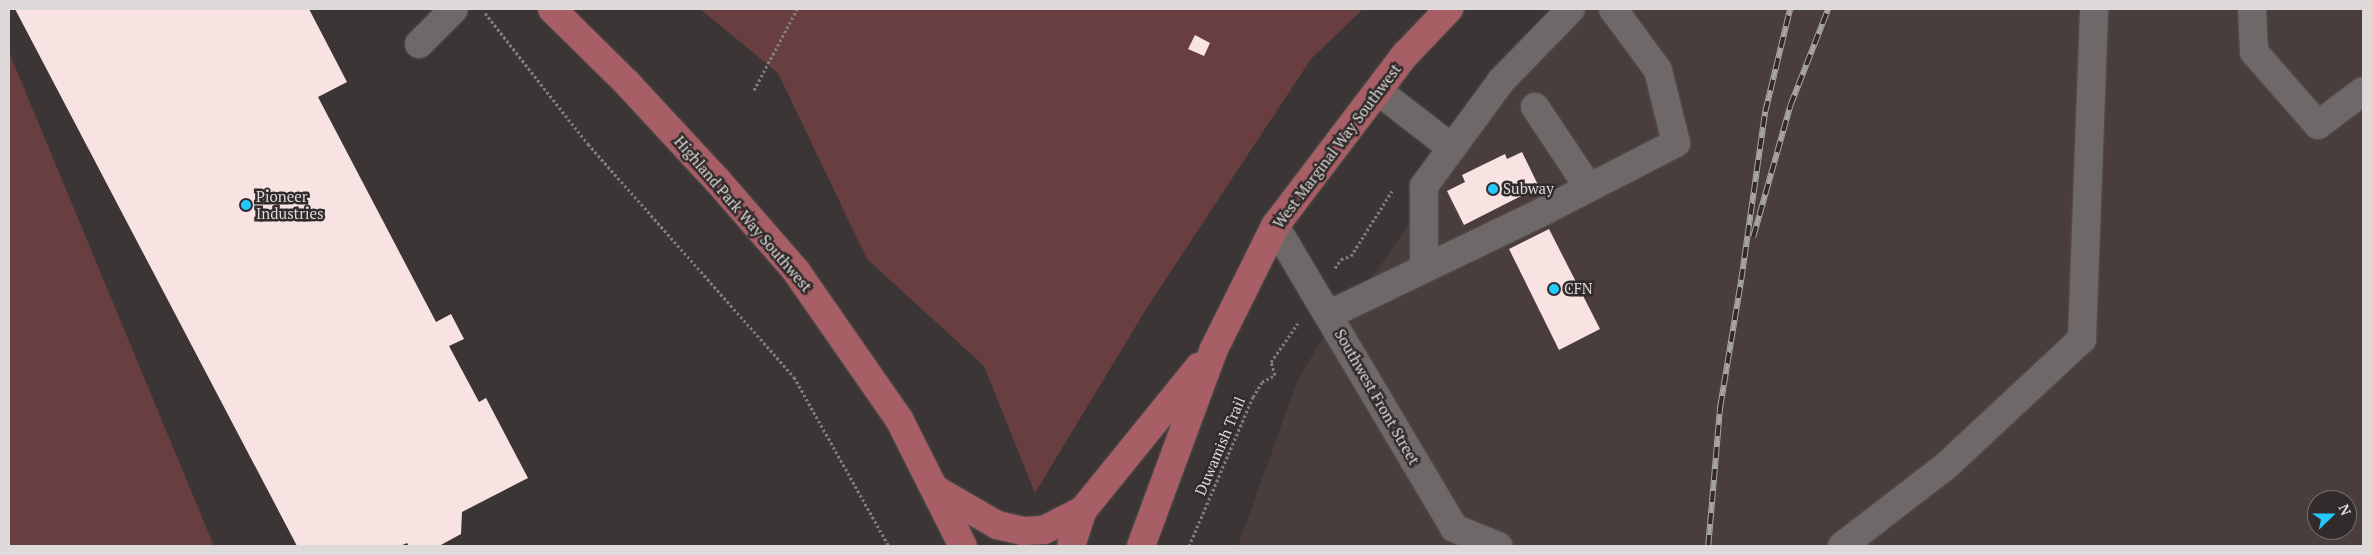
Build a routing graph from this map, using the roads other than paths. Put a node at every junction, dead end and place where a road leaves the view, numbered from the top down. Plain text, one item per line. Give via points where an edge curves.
1 (454, 9) edge
2 (552, 9) edge
3 (1449, 9) edge
4 (1571, 9) edge
5 (1613, 9) edge
6 (2094, 9) edge
7 (2252, 9) edge
8 (419, 44) dead end
9 (2363, 91) edge
10 (1378, 92) junction
11 (1535, 106) dead end
12 (1452, 148) junction
13 (1588, 188) junction
14 (1275, 226) junction
15 (1424, 268) junction
16 (1328, 315) junction
17 (1214, 348) junction
18 (934, 489) junction
19 (1083, 510) junction
20 (1489, 545) edge
21 (963, 546) edge
22 (1071, 546) edge
23 (1141, 546) edge
24 (1842, 546) edge

1 - 8 lane
2 - 18 main road, Highland Park Way Southwest via 628,84 796,271 899,419
3 - 10 main road, West Marginal Way Southwest via 1405,55
4 - 12 lane via 1501,81
5 - 13 lane via 1658,70 1676,143
6 - 24 lane via 2082,339 1946,466
7 - 9 lane via 2254,52 2318,125
10 - 12 lane
10 - 14 main road, West Marginal Way Southwest
11 - 13 lane
12 - 15 lane via 1424,186
13 - 15 lane
14 - 16 lane, Southwest Front Street
14 - 17 main road, West Marginal Way Southwest
15 - 16 lane
16 - 20 lane, Southwest Front Street via 1454,528
17 - 19 main road, West Marginal Way Southwest
17 - 23 main road, West Marginal Way Southwest
18 - 19 main road via 997,526 1024,530 1044,530
18 - 21 main road, Highland Park Way Southwest
19 - 22 main road, West Marginal Way Southwest

